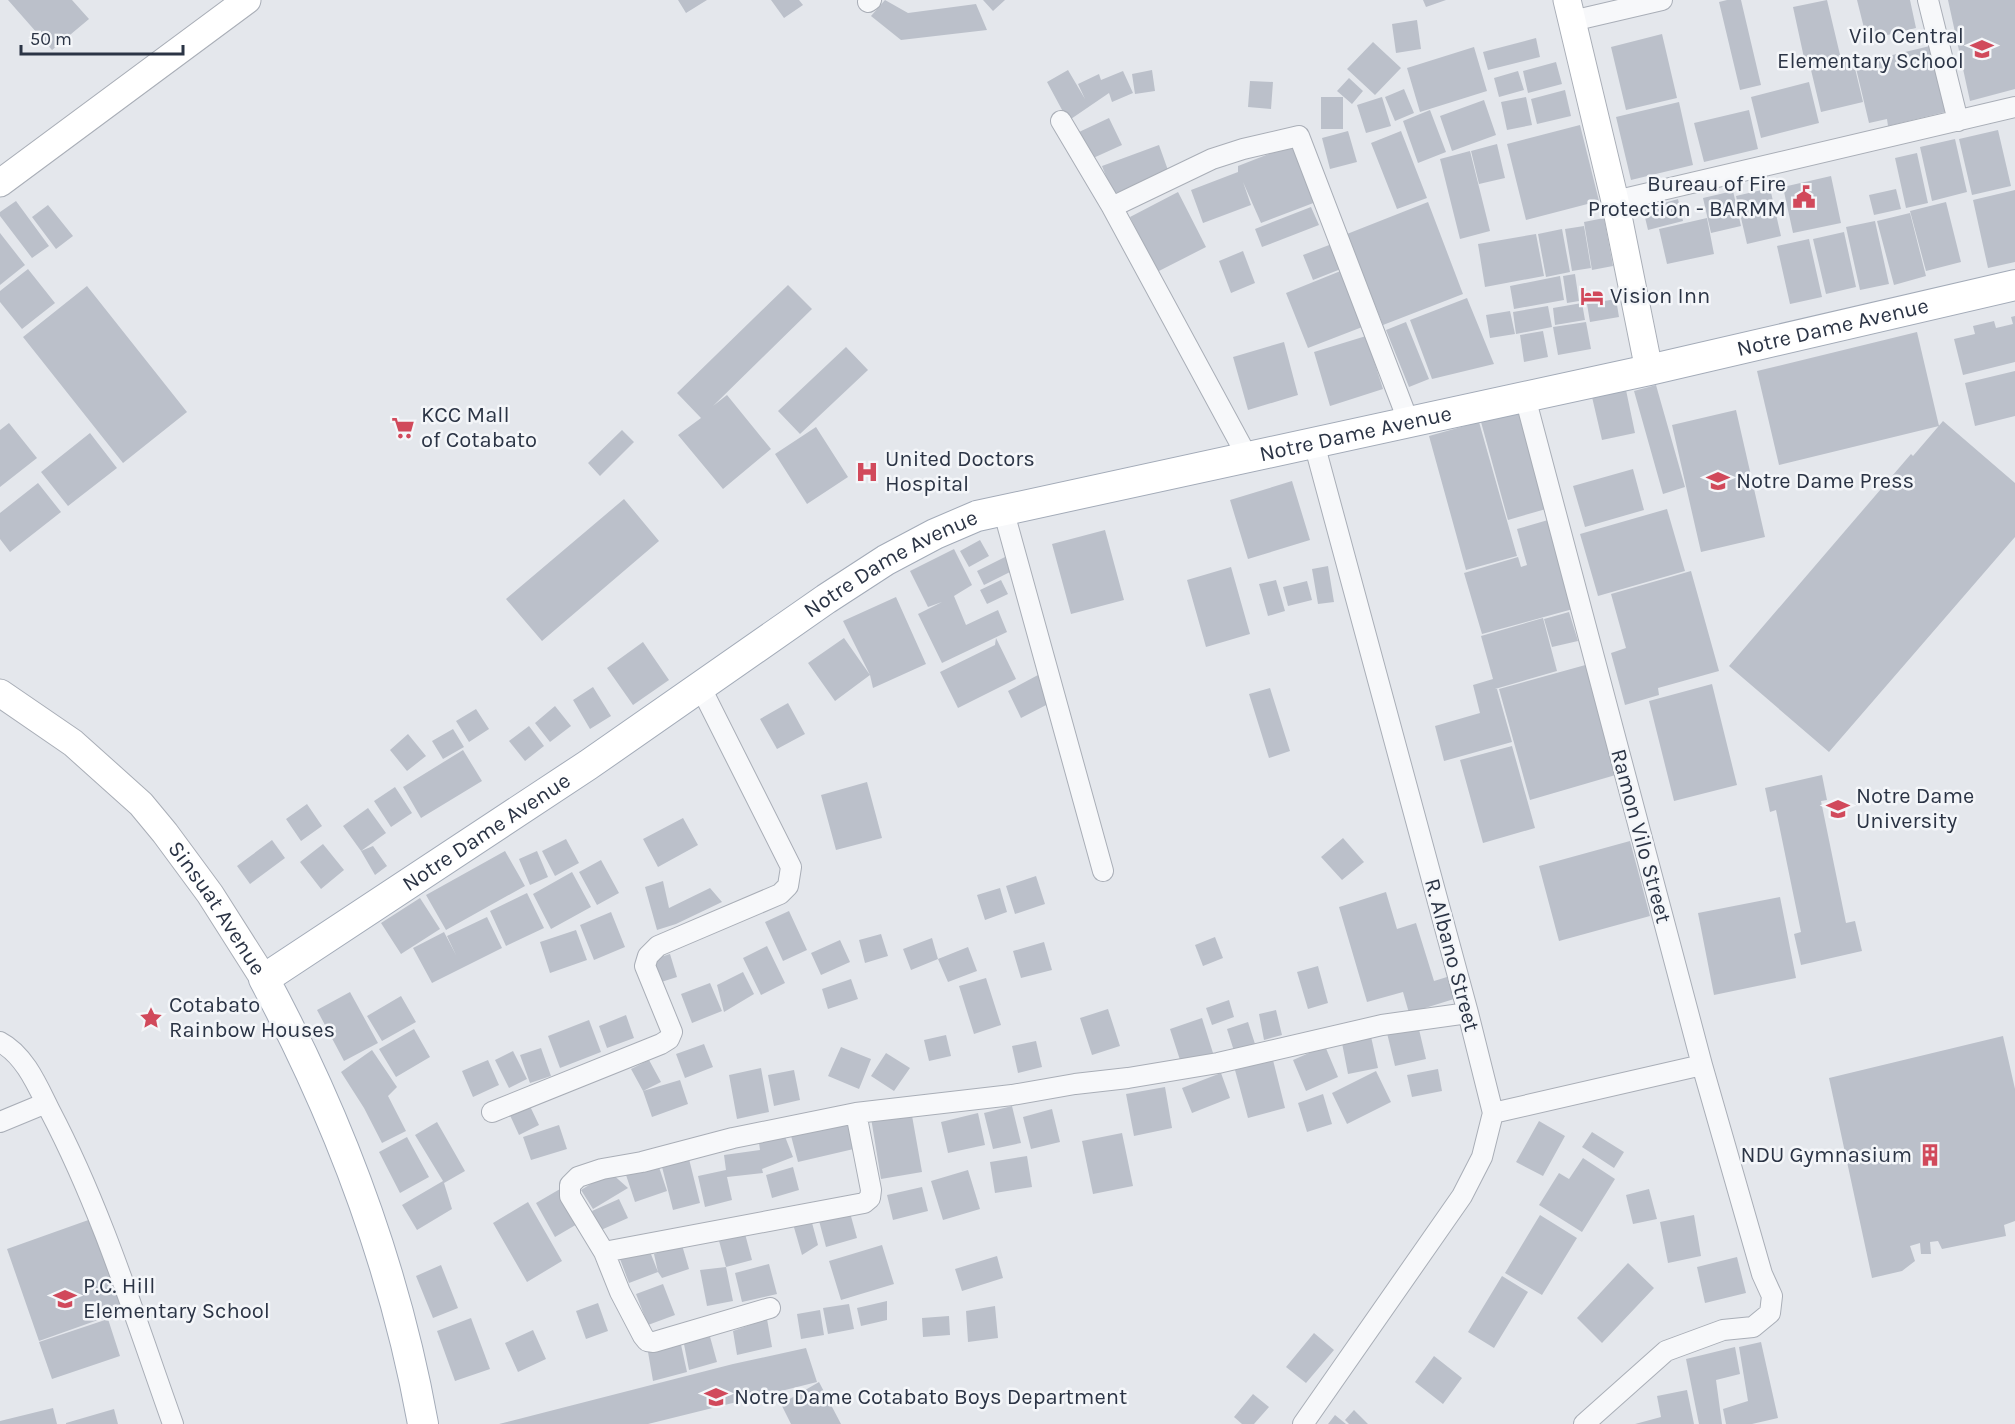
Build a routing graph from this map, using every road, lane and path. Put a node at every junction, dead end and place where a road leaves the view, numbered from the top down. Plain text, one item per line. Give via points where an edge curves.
1 (247, 0) edge
2 (1662, 0) edge
3 (1928, 0) edge
4 (1570, 10) edge
5 (2015, 107) edge
6 (1061, 121) dead end
7 (1958, 121) junction
8 (0, 183) edge
9 (1615, 201) junction
10 (1113, 207) junction
11 (2015, 285) edge
12 (1649, 370) junction
13 (1525, 397) junction
14 (1409, 423) junction
15 (1314, 443) junction
16 (1248, 458) junction
17 (1003, 509) junction
18 (700, 686) junction
19 (0, 693) edge
20 (1103, 871) dead end
21 (264, 979) junction
22 (1468, 1013) junction
23 (0, 1041) edge
24 (1702, 1065) junction
25 (46, 1103) junction
26 (492, 1112) dead end
27 (856, 1113) junction
28 (1493, 1113) junction
29 (0, 1122) edge
30 (604, 1252) junction
31 (770, 1308) dead end
32 (1308, 1422) edge
33 (173, 1424) edge
34 (423, 1424) edge
35 (1584, 1424) edge

1 - 8 main road
2 - 4 street
3 - 7 street
4 - 9 main road
5 - 7 street
6 - 10 street
7 - 9 street
9 - 12 main road
10 - 14 street via 1212,159 1299,136
10 - 16 street
11 - 12 main road, Notre Dame Avenue
12 - 13 main road, Notre Dame Avenue
13 - 14 main road, Notre Dame Avenue
13 - 24 street, Ramon Vilo Street
14 - 15 main road, Notre Dame Avenue
15 - 16 main road, Notre Dame Avenue
15 - 22 street, R. Albano Street
16 - 17 main road, Notre Dame Avenue
17 - 18 main road, Notre Dame Avenue via 935,534 886,560
17 - 20 street
18 - 21 main road, Notre Dame Avenue via 588,765
18 - 26 street via 791,867 788,886 780,894 658,946 648,956 645,966 672,1032 669,1039
19 - 21 main road, Sinsuat Avenue via 73,743 141,804 210,894
21 - 34 main road, Sinsuat Avenue via 320,1091 359,1188 401,1321
22 - 27 street via 1383,1025 1218,1063 1139,1076
22 - 28 street, R. Albano Street
23 - 25 street via 30,1073
24 - 28 street
24 - 35 street, Ramon Vilo Street via 1762,1274 1772,1296 1770,1313 1753,1327 1723,1330 1666,1351
25 - 29 street
25 - 33 street via 85,1182
27 - 30 street via 871,1190 864,1203
27 - 30 street via 733,1138 578,1178 570,1185 570,1196
28 - 32 street, R. Albano Street via 1482,1157 1462,1196
30 - 31 street via 647,1341

